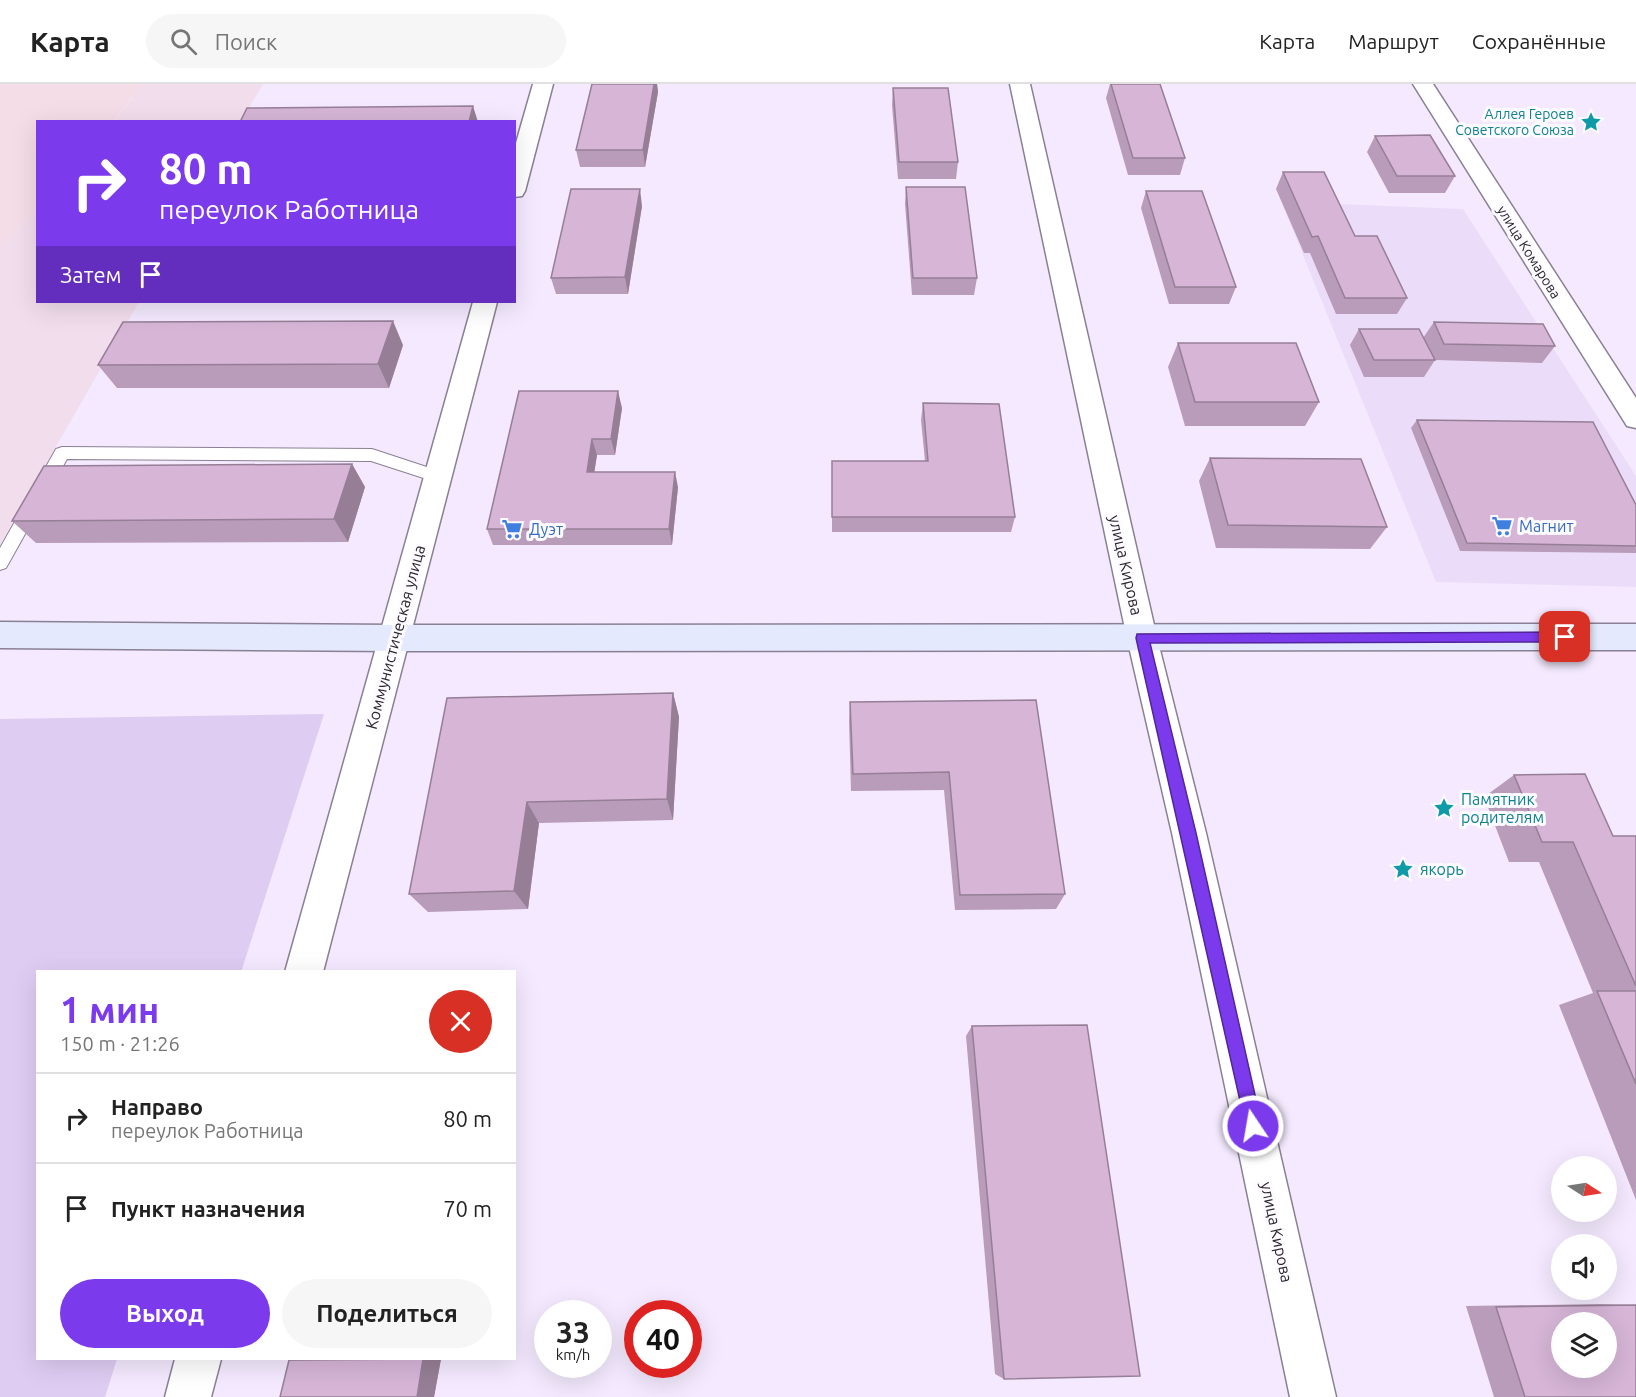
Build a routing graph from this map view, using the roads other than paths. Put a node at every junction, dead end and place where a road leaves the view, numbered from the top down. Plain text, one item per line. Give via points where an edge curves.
1 (543, 84) edge
2 (1020, 84) edge
3 (1423, 84) edge
4 (516, 184) edge
5 (485, 303) edge
6 (1636, 419) edge
7 (439, 477) junction
8 (0, 563) edge
9 (0, 635) edge
10 (1636, 637) edge
11 (395, 638) junction
12 (1142, 638) junction
13 (305, 970) edge
14 (198, 1360) edge
15 (188, 1397) edge
16 (1313, 1397) edge

1 - 4 street
2 - 12 street, улица Кирова
3 - 6 street, улица Комарова
5 - 7 street, Коммунистическая улица
7 - 8 lane via 372,455 62,453
7 - 11 street, Коммунистическая улица
9 - 11 main road
10 - 12 main road
11 - 12 main road
11 - 13 street, Коммунистическая улица
12 - 16 street, улица Кирова
14 - 15 street

